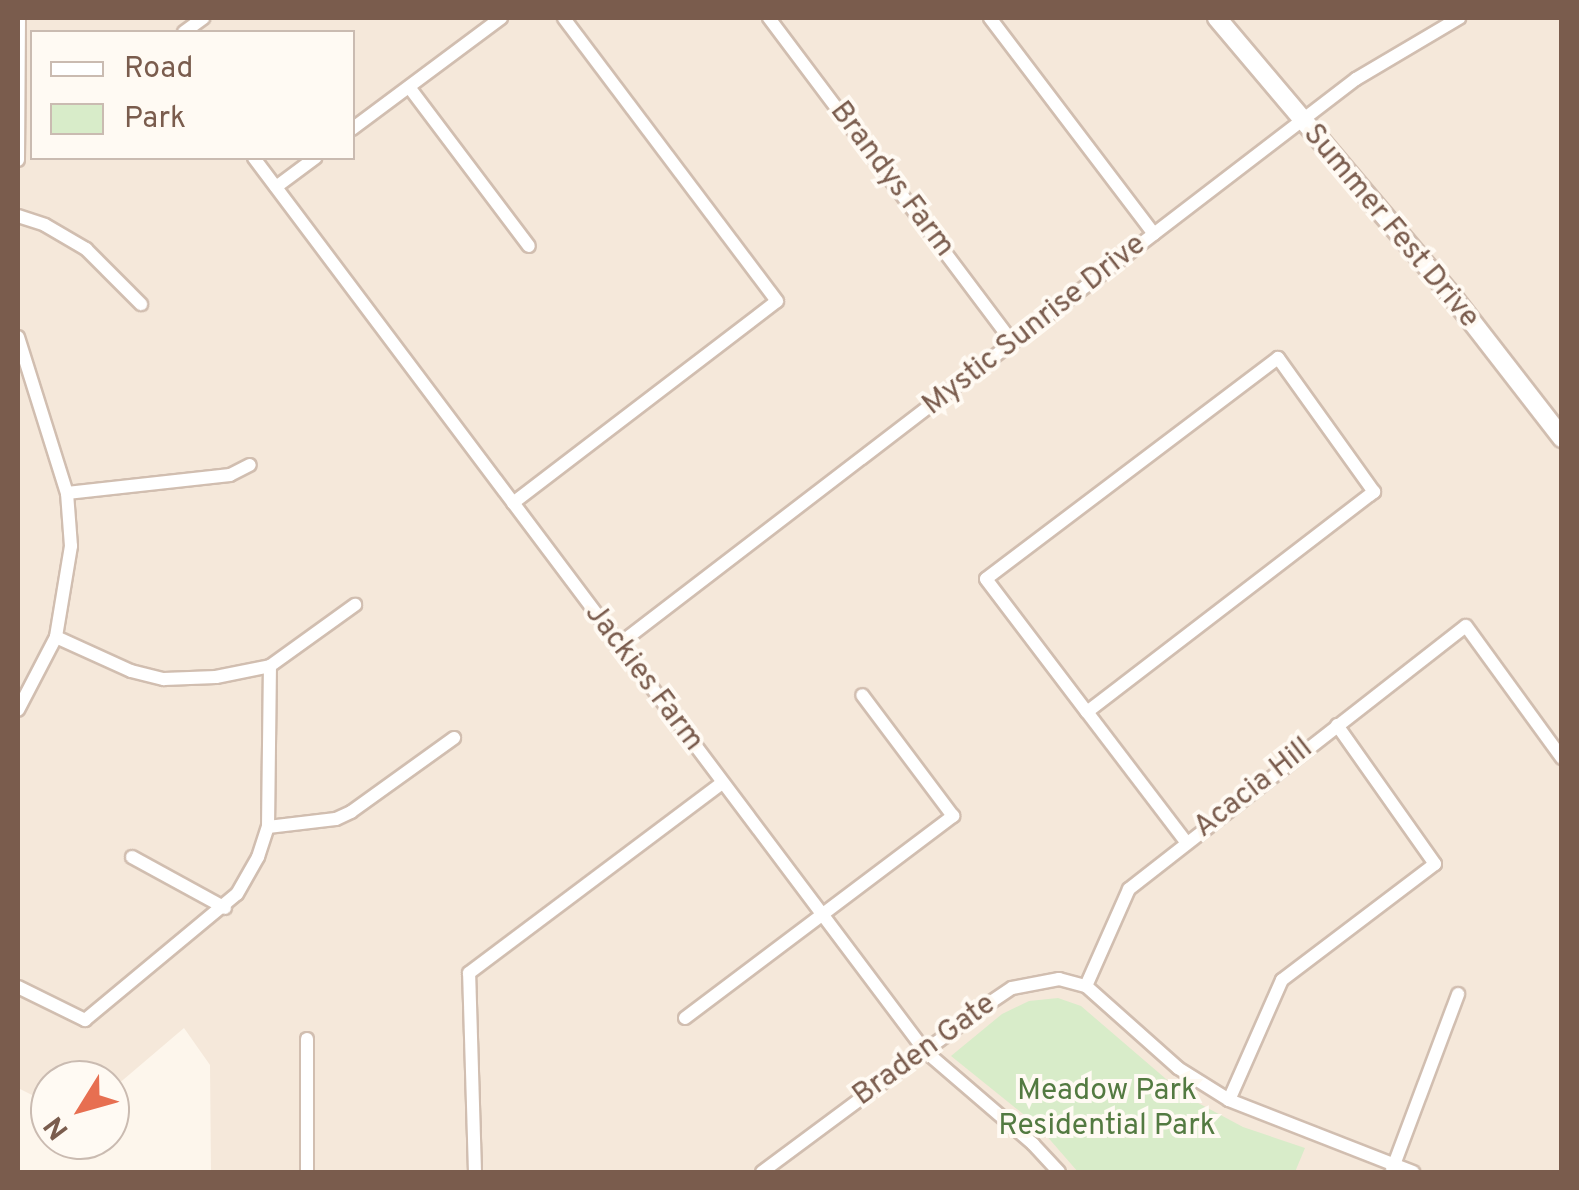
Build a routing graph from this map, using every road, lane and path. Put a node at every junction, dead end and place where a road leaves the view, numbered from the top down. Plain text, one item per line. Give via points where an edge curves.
1 (18, 18) edge
2 (501, 18) edge
3 (564, 18) edge
4 (769, 18) edge
5 (990, 18) edge
6 (1217, 18) edge
7 (1459, 18) edge
8 (1440, 23) edge
9 (26, 46) edge
10 (409, 87) junction
11 (1300, 120) junction
12 (355, 128) edge
13 (18, 160) edge
14 (256, 160) edge
15 (312, 160) edge
16 (276, 187) junction
17 (18, 216) edge
18 (1154, 234) junction
19 (529, 246) dead end
20 (141, 304) dead end
21 (18, 337) edge
22 (1014, 343) junction
23 (21, 364) edge
24 (1562, 438) edge
25 (250, 465) dead end
26 (67, 493) junction
27 (512, 503) junction
28 (355, 605) dead end
29 (56, 637) junction
30 (618, 645) junction
31 (270, 666) junction
32 (862, 695) dead end
33 (18, 710) edge
34 (1087, 712) junction
35 (1337, 725) junction
36 (454, 738) dead end
37 (1562, 758) edge
38 (722, 783) junction
39 (268, 827) junction
40 (1186, 842) junction
41 (132, 858) dead end
42 (225, 908) junction
43 (822, 914) junction
44 (1086, 986) junction
45 (18, 987) edge
46 (1458, 994) dead end
47 (685, 1018) dead end
48 (307, 1039) dead end
49 (925, 1051) junction
50 (1229, 1100) junction
51 (1392, 1169) edge
52 (1051, 1170) edge
53 (308, 1172) edge
54 (474, 1172) edge
55 (762, 1172) edge
56 (1412, 1172) edge

1 - 9 street
2 - 10 street
3 - 27 street via 777,300
4 - 22 street, Brandys Farm
5 - 18 street
6 - 11 street, Summer Fest Drive
7 - 8 street, Mystic Sunrise Drive
8 - 11 street, Mystic Sunrise Drive
9 - 13 street
10 - 12 street
10 - 19 street
11 - 18 street, Mystic Sunrise Drive
11 - 24 street, Summer Fest Drive
14 - 16 street, Jackies Farm
15 - 16 street
16 - 27 street, Jackies Farm
17 - 20 street via 86,249
18 - 22 street, Mystic Sunrise Drive
21 - 23 street
22 - 30 street, Mystic Sunrise Drive
23 - 26 street
25 - 26 street via 230,475
26 - 29 street via 70,570
27 - 30 street, Jackies Farm
28 - 31 street
29 - 31 street via 111,664 164,679 216,678
29 - 33 street
30 - 38 street, Jackies Farm
31 - 39 street
32 - 43 street via 954,816
34 - 34 street via 1374,492 1278,358 986,580
34 - 40 street
35 - 37 street, Acacia Hill via 1466,626
35 - 40 street, Acacia Hill
35 - 50 street via 1435,864 1282,980
36 - 39 street via 351,812
38 - 43 street, Jackies Farm
38 - 54 street via 469,973
39 - 42 street via 249,875
40 - 44 street, Acacia Hill via 1129,889
41 - 42 street
42 - 45 street via 85,1020
43 - 47 street
43 - 49 street, Jackies Farm
44 - 49 street, Braden Gate via 1058,979 1012,988
44 - 50 street via 1178,1068
46 - 51 street
48 - 53 street
49 - 52 street, Jackies Farm
49 - 55 street, Braden Gate
50 - 51 street
51 - 56 street

